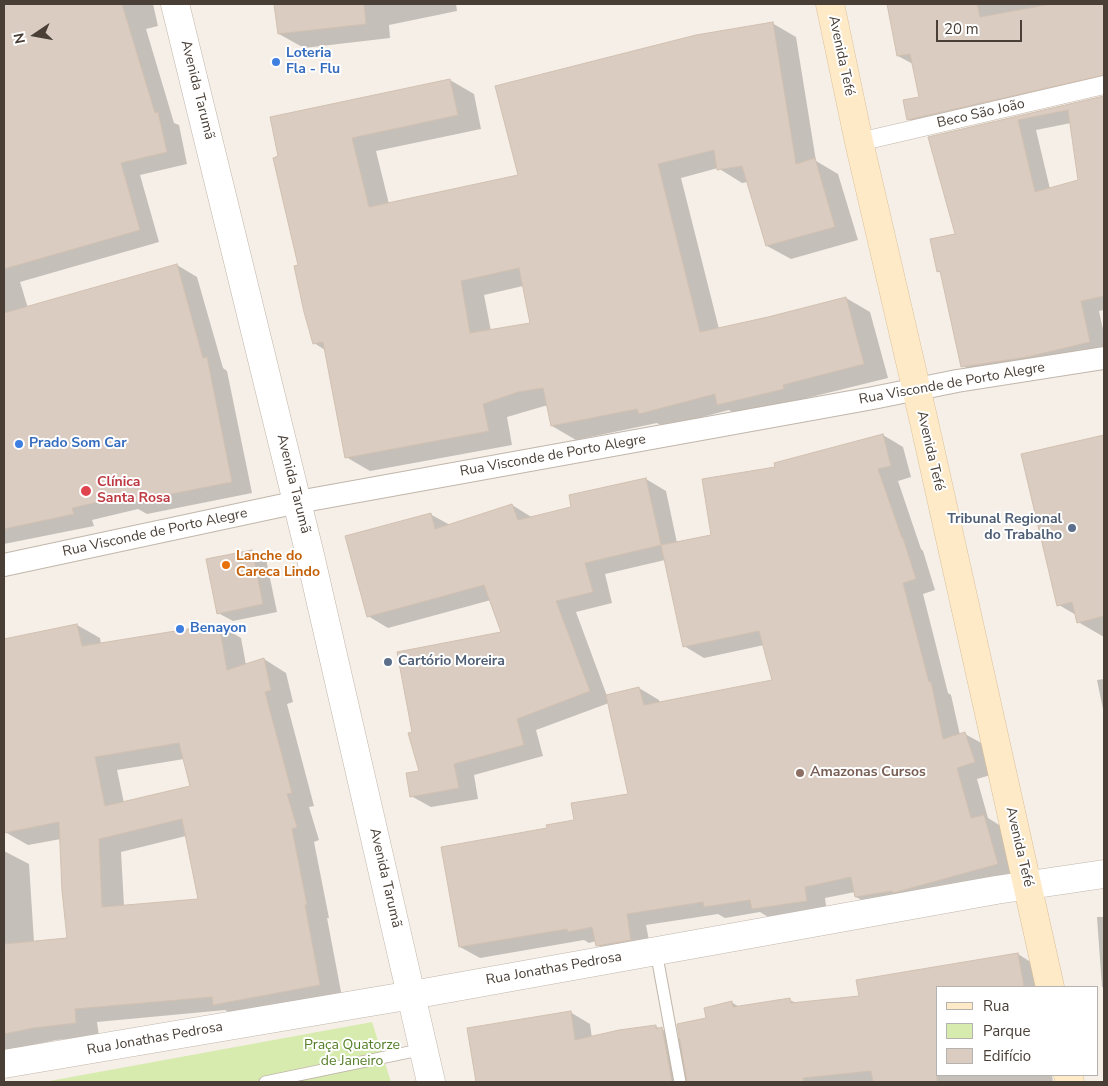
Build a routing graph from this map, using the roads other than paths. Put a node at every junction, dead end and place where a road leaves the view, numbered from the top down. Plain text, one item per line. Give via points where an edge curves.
1 (176, 4) edge
2 (830, 4) edge
3 (1104, 86) edge
4 (859, 142) junction
5 (1104, 358) edge
6 (916, 388) junction
7 (298, 502) junction
8 (4, 565) edge
9 (1104, 874) edge
10 (1028, 886) junction
11 (656, 950) junction
12 (1050, 986) edge
13 (412, 995) junction
14 (424, 1049) junction
15 (4, 1064) edge
16 (265, 1082) edge
17 (431, 1082) edge
18 (680, 1082) edge

1 - 7 street, Avenida Tarumã
2 - 4 main road, Avenida Tefé
3 - 4 street, Beco São João
4 - 6 main road, Avenida Tefé
5 - 6 street, Rua Visconde de Porto Alegre
6 - 7 street, Rua Visconde de Porto Alegre
6 - 10 main road, Avenida Tefé
7 - 8 street, Rua Visconde de Porto Alegre
7 - 13 street, Avenida Tarumã
9 - 10 street, Rua Jonathas Pedrosa
10 - 11 street, Rua Jonathas Pedrosa
10 - 12 main road, Avenida Tefé
11 - 13 street, Rua Jonathas Pedrosa
11 - 18 lane
13 - 14 street, Avenida Tarumã
13 - 15 street, Rua Jonathas Pedrosa
14 - 16 lane
14 - 17 street, Avenida Tarumã

